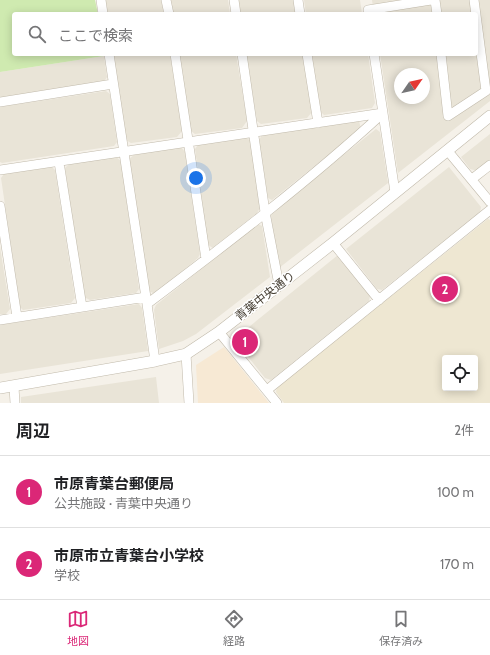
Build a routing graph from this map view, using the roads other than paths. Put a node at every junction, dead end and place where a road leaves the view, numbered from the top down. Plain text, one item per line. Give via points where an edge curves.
1 (101, 0) edge
2 (166, 0) edge
3 (234, 0) edge
4 (298, 0) edge
5 (366, 0) edge
6 (431, 0) edge
7 (435, 0) edge
8 (474, 0) edge
9 (103, 12) edge
10 (168, 12) edge
11 (236, 12) edge
12 (300, 12) edge
13 (368, 12) edge
14 (437, 12) edge
15 (476, 12) edge
16 (478, 30) edge
17 (109, 56) edge
18 (175, 56) edge
19 (242, 56) edge
20 (307, 56) edge
21 (374, 56) edge
22 (441, 56) edge
23 (113, 84) junction
24 (0, 102) edge
25 (383, 113) junction
26 (490, 116) edge
27 (318, 123) junction
28 (254, 133) junction
29 (188, 143) junction
30 (447, 150) junction
31 (124, 152) junction
32 (59, 162) junction
33 (490, 165) edge
34 (0, 170) edge
35 (472, 179) junction
36 (395, 192) junction
37 (490, 202) edge
38 (0, 206) edge
39 (490, 210) edge
40 (265, 212) junction
41 (333, 243) junction
42 (206, 258) junction
43 (279, 285) junction
44 (147, 300) junction
45 (379, 300) junction
46 (82, 307) junction
47 (17, 317) junction
48 (0, 320) edge
49 (218, 332) junction
50 (186, 354) junction
51 (155, 361) junction
52 (14, 387) junction
53 (0, 388) edge
54 (267, 390) junction
55 (15, 403) edge
56 (187, 403) edge
57 (277, 403) edge

1 - 9 street
2 - 10 street
3 - 11 street
4 - 12 street
5 - 13 street
6 - 13 street
7 - 14 street
8 - 15 street
16 - 22 street via 486,91 448,116
17 - 23 street
18 - 29 street
19 - 28 street
20 - 27 street
21 - 25 street
23 - 24 street
23 - 31 street
25 - 27 street
25 - 36 street
25 - 40 street
26 - 30 street, 青葉中央通り
27 - 28 street
28 - 29 street
28 - 40 street
29 - 31 street
29 - 42 street
30 - 35 street
30 - 36 street, 青葉中央通り
31 - 32 street
31 - 44 street
32 - 34 street
32 - 46 street
33 - 35 street
35 - 37 street
36 - 41 street, 青葉中央通り
38 - 47 street
39 - 45 street
40 - 42 street
40 - 43 street
41 - 43 street, 青葉中央通り
41 - 45 street
42 - 44 street
43 - 49 street, 青葉中央通り
44 - 46 street
44 - 51 street
45 - 54 street
46 - 47 street
47 - 48 street
49 - 50 street, 青葉中央通り
49 - 54 street
50 - 51 street, 青葉中央通り
50 - 56 street
51 - 52 street, 青葉中央通り
52 - 53 street, 青葉中央通り
52 - 55 street
54 - 57 street

